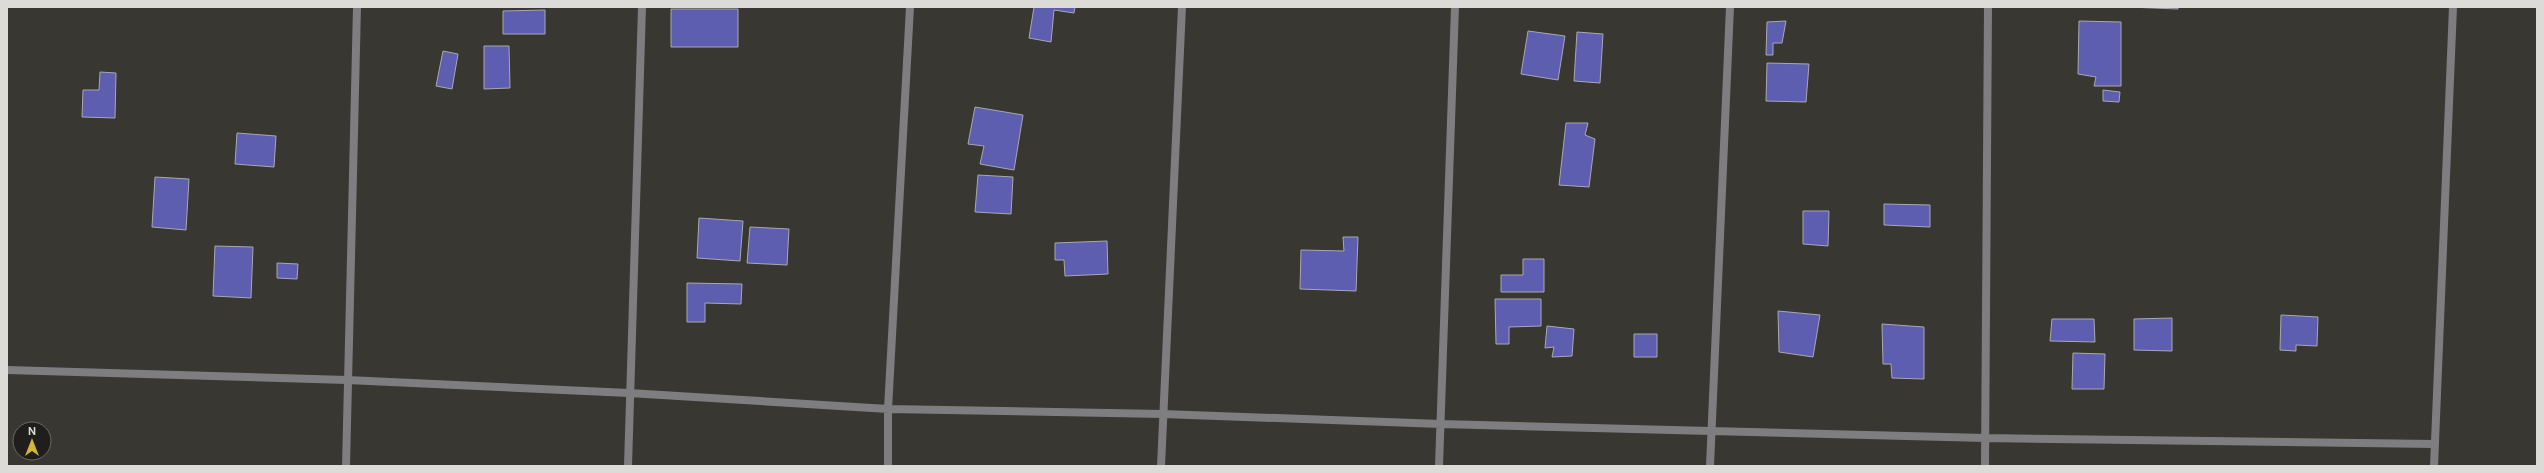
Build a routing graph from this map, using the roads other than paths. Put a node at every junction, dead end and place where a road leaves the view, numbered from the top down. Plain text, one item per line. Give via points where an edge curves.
1 (357, 7) edge
2 (642, 7) edge
3 (910, 7) edge
4 (1182, 7) edge
5 (1454, 7) edge
6 (1730, 7) edge
7 (1988, 7) edge
8 (2453, 7) edge
9 (7, 370) edge
10 (347, 380) junction
11 (629, 393) junction
12 (888, 408) junction
13 (1162, 414) junction
14 (1440, 424) junction
15 (1711, 431) junction
16 (1985, 438) junction
17 (2434, 444) junction
18 (346, 466) edge
19 (628, 466) edge
20 (888, 466) edge
21 (1161, 466) edge
22 (1440, 466) edge
23 (1710, 466) edge
24 (1985, 466) edge
25 (2434, 466) edge

1 - 10 street
2 - 11 street
3 - 12 street
4 - 13 street
5 - 14 street
6 - 15 street
7 - 16 street
8 - 17 street
9 - 10 street
10 - 11 street
10 - 18 street
11 - 12 street
11 - 19 street
12 - 13 street
12 - 20 street
13 - 14 street
13 - 21 street
14 - 15 street
14 - 22 street
15 - 16 street
15 - 23 street
16 - 17 street
16 - 24 street
17 - 25 street

